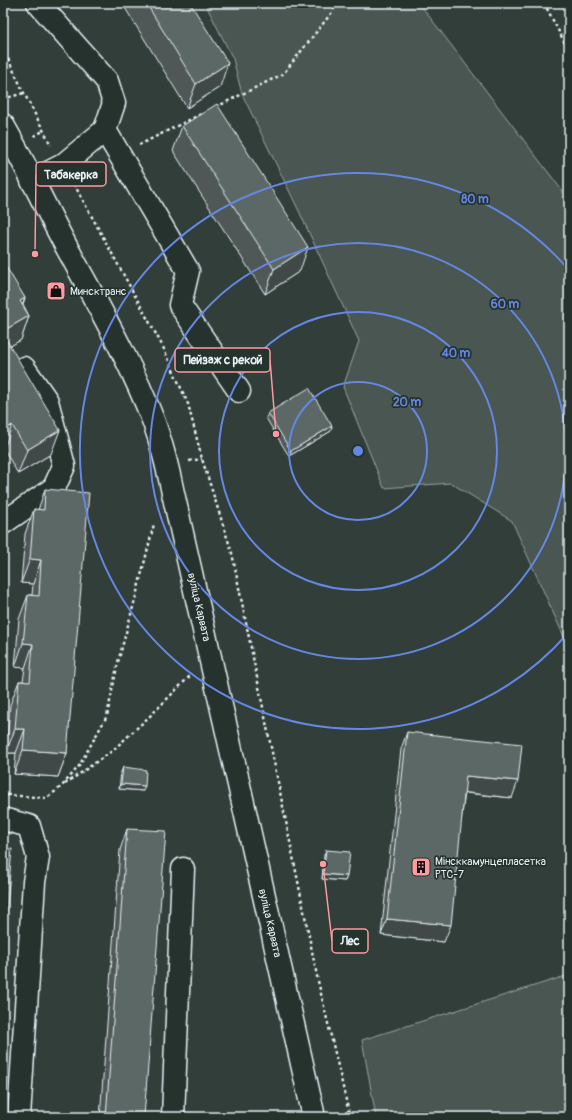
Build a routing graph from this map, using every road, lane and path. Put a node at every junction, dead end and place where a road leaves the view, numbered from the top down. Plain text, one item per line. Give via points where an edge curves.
1 (38, 3) edge
2 (336, 3) edge
3 (544, 3) edge
4 (569, 50) edge
5 (24, 93) dead end
6 (3, 99) edge
7 (215, 107) edge
8 (208, 111) edge
9 (3, 125) edge
10 (105, 130) junction
11 (119, 155) junction
12 (32, 181) junction
13 (24, 368) edge
14 (239, 391) dead end
15 (3, 523) edge
16 (154, 524) dead end
17 (190, 676) dead end
18 (62, 786) junction
19 (3, 795) edge
20 (3, 818) edge
21 (183, 869) dead end
22 (19, 1117) edge
23 (173, 1117) edge
24 (314, 1117) edge

1 - 10 street via 107,81 114,103
2 - 7 path via 333,11 283,74
3 - 4 path
5 - 6 path
8 - 11 path
9 - 12 street, вуліца Карвата
10 - 11 street
10 - 12 street via 63,165
11 - 14 street via 188,271 180,305
12 - 24 street, вуліца Карвата via 112,329 154,421 167,465
13 - 15 street via 47,401 64,466 54,488
16 - 18 path via 106,716 79,766
17 - 18 path via 112,751
18 - 19 path via 47,798
20 - 22 street via 29,826 38,857 34,882
21 - 23 street

